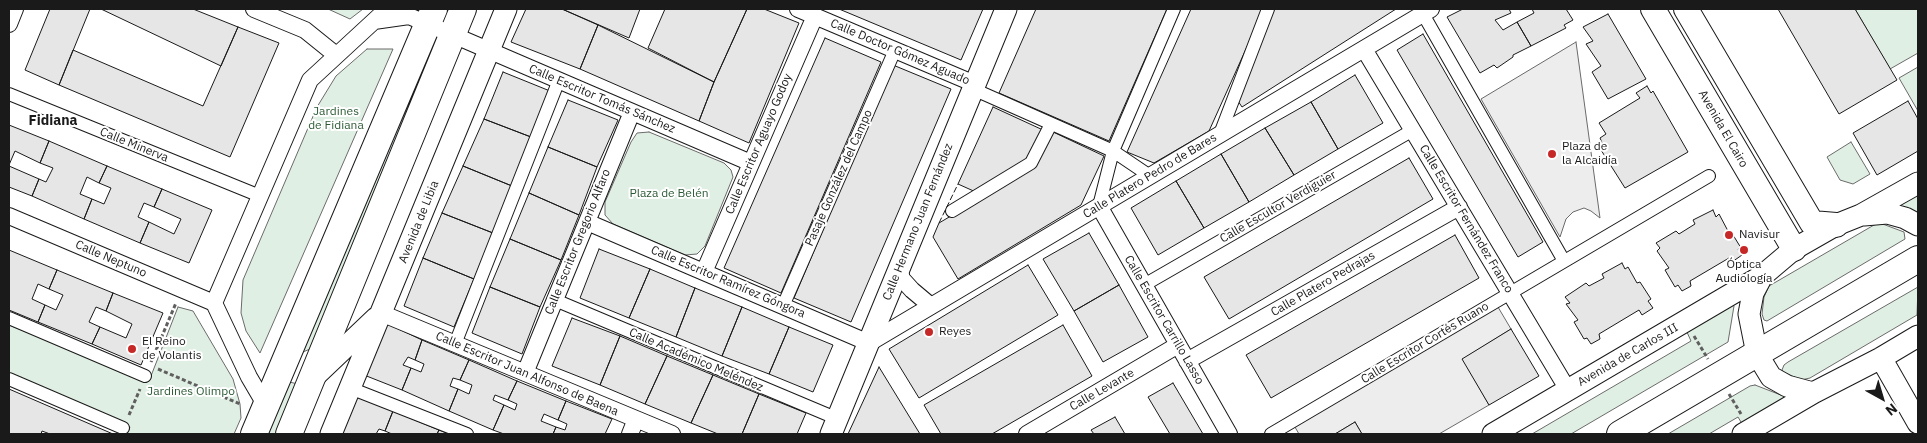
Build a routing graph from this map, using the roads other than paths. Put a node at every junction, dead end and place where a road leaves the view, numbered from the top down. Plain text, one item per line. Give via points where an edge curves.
1 (15, 9) edge
2 (254, 9) edge
3 (387, 9) edge
4 (463, 9) edge
5 (506, 9) edge
6 (798, 9) edge
7 (1006, 9) edge
8 (1174, 9) edge
9 (1268, 9) edge
10 (1653, 9) edge
11 (1686, 9) edge
12 (1420, 12) edge
13 (430, 16) edge
14 (815, 16) junction
15 (374, 21) junction
16 (9, 24) edge
17 (452, 35) junction
18 (1364, 48) junction
19 (489, 50) junction
20 (895, 50) junction
21 (336, 55) junction
22 (559, 80) junction
23 (974, 86) junction
24 (9, 94) edge
25 (632, 112) junction
26 (1051, 124) junction
27 (1412, 130) junction
28 (1220, 134) junction
29 (1113, 151) junction
30 (751, 163) junction
31 (1150, 176) junction
32 (1709, 176) dead end
33 (1918, 183) edge
34 (260, 196) junction
35 (1099, 206) junction
36 (1459, 207) junction
37 (952, 211) dead end
38 (1861, 215) junction
39 (9, 216) edge
40 (587, 222) junction
41 (1836, 225) junction
42 (1918, 225) edge
43 (1794, 249) junction
44 (1918, 259) edge
45 (1564, 261) junction
46 (899, 268) junction
47 (704, 272) junction
48 (1762, 276) junction
49 (1144, 285) junction
50 (1510, 292) junction
51 (555, 300) junction
52 (214, 303) junction
53 (783, 306) junction
54 (931, 306) junction
55 (381, 313) junction
56 (9, 318) edge
57 (1918, 336) edge
58 (869, 343) junction
59 (455, 344) junction
60 (1178, 345) junction
61 (1757, 354) junction
62 (1880, 358) junction
63 (1187, 361) junction
64 (148, 371) road end
65 (525, 373) junction
66 (278, 376) junction
67 (250, 377) junction
68 (9, 380) edge
69 (311, 380) junction
70 (350, 388) junction
71 (1568, 390) junction
72 (1813, 394) junction
73 (266, 406) junction
74 (1918, 423) edge
75 (834, 426) edge
76 (633, 427) edge
77 (124, 428) dead end
78 (254, 434) edge
79 (288, 434) edge
80 (331, 434) edge
81 (467, 434) edge
82 (672, 434) edge
83 (1027, 434) edge
84 (1229, 434) edge
85 (1271, 434) edge
86 (1493, 434) edge
87 (1620, 434) edge
88 (1743, 434) edge

1 - 16 street
2 - 21 street via 304,30
3 - 15 street
4 - 17 main road
5 - 19 street, Avenida de Libia
6 - 14 street, Calle Doctor Gómez Aguado
7 - 23 street, Calle Hermano Juan Fernández
8 - 29 street
9 - 28 street
10 - 43 main road, Avenida El Cairo
11 - 41 main road via 1812,223
12 - 18 street, Calle Platero Pedro de Bares
12 - 45 street
13 - 15 street
13 - 17 street
13 - 66 main road
14 - 20 street, Calle Doctor Gómez Aguado
14 - 30 street, Calle Escritor Aguayo Godoy
15 - 21 street
17 - 19 street, Calle Escritor Tomás Sánchez
17 - 69 main road
18 - 27 street, Calle Escritor Fernández Franco
18 - 28 street, Calle Platero Pedro de Bares
19 - 22 street, Calle Escritor Tomás Sánchez
19 - 55 street, Avenida de Libia
20 - 23 street, Calle Doctor Gómez Aguado
20 - 53 street, Pasaje González del Campo
21 - 34 street via 310,80
22 - 25 street, Calle Escritor Tomás Sánchez
22 - 59 street
23 - 26 street
23 - 46 street, Calle Hermano Juan Fernández
24 - 34 street, Calle Minerva
25 - 30 street, Calle Escritor Tomás Sánchez
25 - 40 street, Calle Escritor Gregorio Alfaro
26 - 29 street
26 - 37 street via 1032,163
27 - 36 street, Calle Escritor Fernández Franco
27 - 49 street, Calle Escultor Verdiguier
28 - 31 street, Calle Platero Pedro de Bares
29 - 31 street
29 - 35 street
30 - 47 street, Calle Escritor Aguayo Godoy
31 - 35 street, Calle Platero Pedro de Bares
32 - 45 street, Calle Escritor Cortés Ruano
33 - 38 street, Avenida de Carlos III
34 - 52 street
35 - 49 street, Calle Escritor Carrillo Lasso
35 - 54 street, Calle Platero Pedro de Bares
36 - 50 street, Calle Escritor Fernández Franco
36 - 63 street, Calle Platero Pedrajas
38 - 41 street, Avenida de Carlos III
38 - 42 street, Avenida de Carlos III via 1887,213
39 - 52 street, Calle Neptuno
40 - 47 street, Calle Escritor Ramírez Góngora
40 - 51 street, Calle Escritor Gregorio Alfaro
41 - 43 street, Avenida de Carlos III
43 - 48 street, Avenida de Carlos III
44 - 61 main road
45 - 50 street, Calle Escritor Cortés Ruano
46 - 54 street via 902,279
46 - 58 street, Calle Hermano Juan Fernández
47 - 53 street, Calle Escritor Ramírez Góngora
48 - 61 street, Avenida de Carlos III via 1753,294 1749,314
48 - 71 street, Avenida de Carlos III
49 - 60 street, Calle Escritor Carrillo Lasso
50 - 71 street, Calle Escritor Fernández Franco
50 - 85 street, Calle Escritor Cortés Ruano
51 - 65 street, Calle Escritor Gregorio Alfaro
51 - 75 street, Calle Académico Meléndez
52 - 67 street
53 - 58 street, Calle Escritor Ramírez Góngora
54 - 58 street, Calle Platero Pedro de Bares
55 - 59 street, Calle Escritor Juan Alfonso de Baena
55 - 69 street
55 - 70 street, Avenida de Libia
56 - 64 street
57 - 62 street
58 - 75 street, Calle Hermano Juan Fernández
59 - 65 street, Calle Escritor Juan Alfonso de Baena
60 - 63 street, Calle Escritor Carrillo Lasso
60 - 83 street, Calle Levante
61 - 72 street, Avenida de Carlos III via 1770,377
61 - 87 main road
62 - 72 street
62 - 74 street
63 - 84 street, Calle Escritor Carrillo Lasso
65 - 76 street, Calle Escritor Juan Alfonso de Baena
66 - 67 street
66 - 69 street
66 - 73 main road
67 - 73 street
68 - 77 street
69 - 79 main road
70 - 80 street, Avenida de Libia
70 - 81 street
71 - 86 street, Avenida de Carlos III
72 - 88 street
73 - 78 main road
76 - 82 street, Calle Escritor Juan Alfonso de Baena

